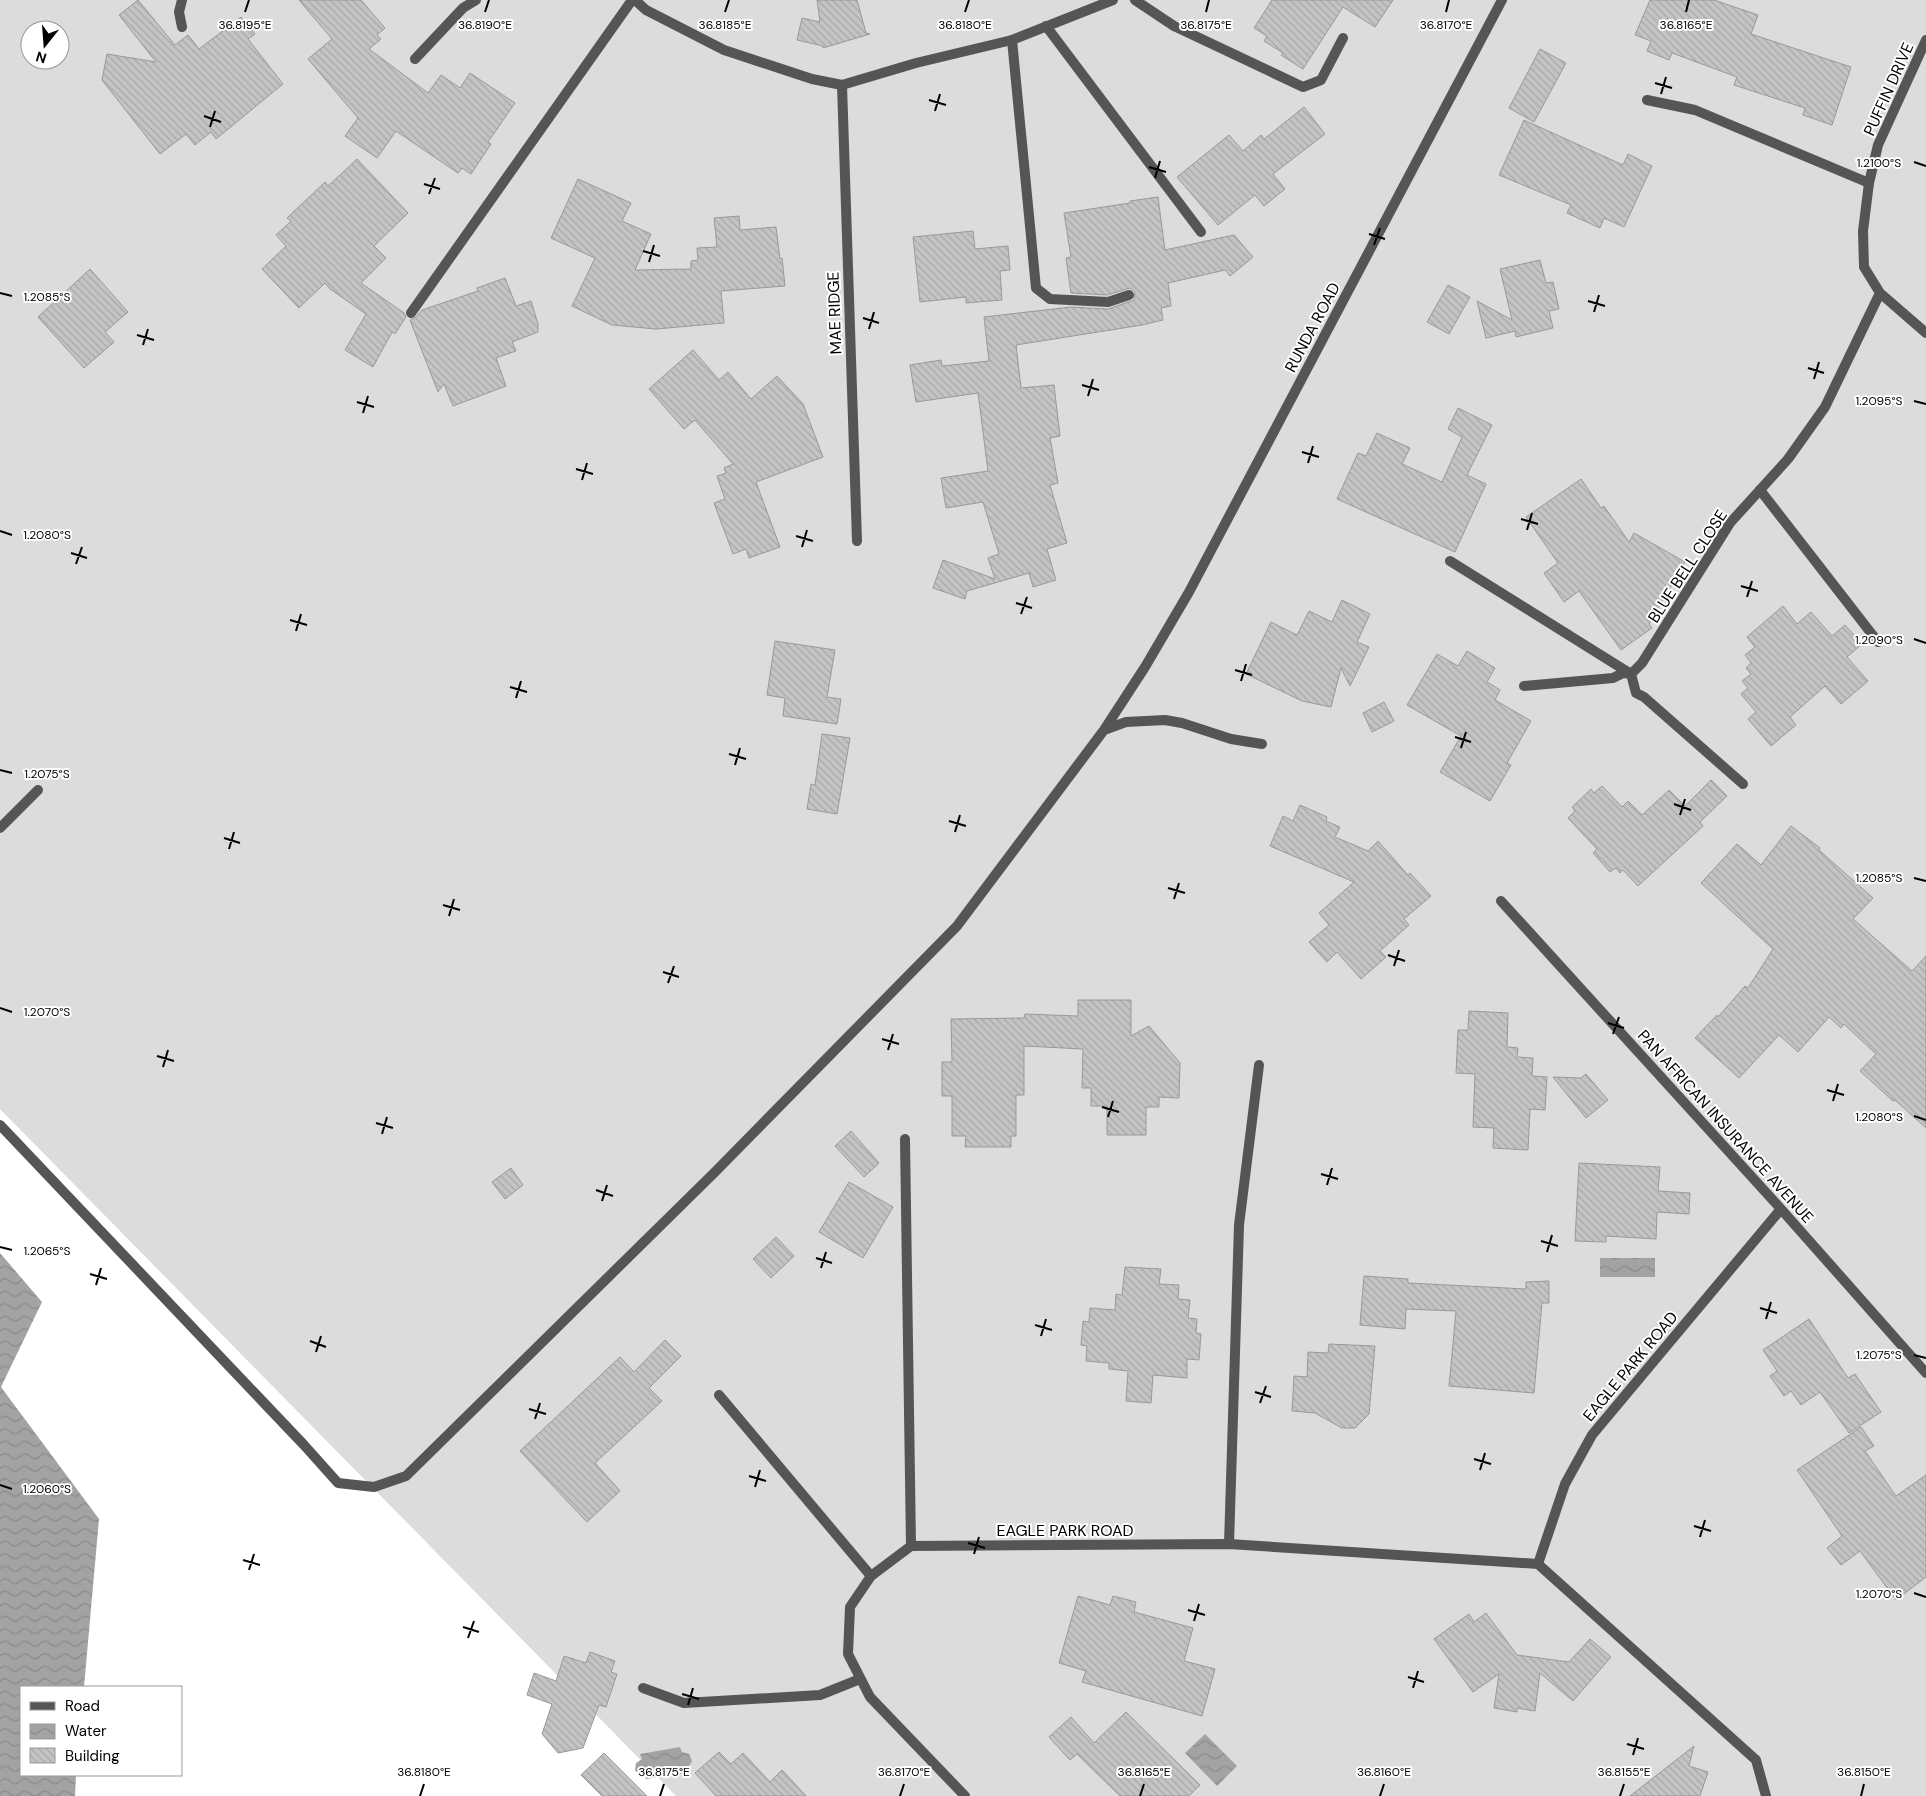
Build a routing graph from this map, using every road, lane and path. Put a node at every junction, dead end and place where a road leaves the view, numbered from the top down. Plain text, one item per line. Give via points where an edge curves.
1 (182, 0) edge
2 (476, 0) edge
3 (633, 0) edge
4 (1113, 0) edge
5 (1135, 0) edge
6 (1502, 0) edge
7 (1046, 26) junction
8 (182, 27) dead end
9 (1343, 38) dead end
10 (1012, 40) junction
11 (1926, 40) edge
12 (415, 59) dead end
13 (842, 85) junction
14 (1647, 100) dead end
15 (1869, 183) junction
16 (1201, 232) dead end
17 (1880, 293) junction
18 (1129, 295) dead end
19 (411, 313) dead end
20 (1926, 333) edge
21 (1760, 490) junction
22 (857, 541) dead end
23 (1450, 561) dead end
24 (1878, 642) dead end
25 (1631, 674) junction
26 (1524, 686) dead end
27 (1104, 730) junction
28 (1262, 744) dead end
29 (1743, 784) dead end
30 (38, 790) dead end
31 (0, 828) edge
32 (1501, 901) dead end
33 (1259, 1065) dead end
34 (0, 1125) edge
35 (905, 1139) dead end
36 (1781, 1209) junction
37 (1926, 1373) edge
38 (719, 1395) dead end
39 (1229, 1544) junction
40 (911, 1546) junction
41 (1538, 1564) junction
42 (871, 1576) junction
43 (860, 1679) junction
44 (643, 1688) dead end
45 (965, 1796) edge
46 (1766, 1796) edge

1 - 8 street via 179,12
2 - 12 street via 463,8
3 - 13 street via 646,10 724,50 812,79
3 - 19 street
4 - 7 street
5 - 9 street via 1174,26 1302,87 1321,80
6 - 27 street, RUNDA ROAD via 1189,592
7 - 10 street
7 - 16 street
10 - 13 street
10 - 18 street via 1036,288 1050,299 1108,302
11 - 15 street, PUFFIN DRIVE via 1878,145
13 - 22 street, MAE RIDGE
14 - 15 street via 1695,110
15 - 17 street, PUFFIN DRIVE via 1862,231 1864,267
17 - 20 street, PUFFIN DRIVE
17 - 21 street, BLUE BELL CLOSE via 1825,407 1788,459
21 - 24 street
21 - 25 street, BLUE BELL CLOSE via 1730,524 1642,663
23 - 25 street
25 - 26 street
25 - 29 street via 1636,693
27 - 28 street via 1126,722 1165,720 1231,739
27 - 34 street, RUNDA ROAD via 957,926 714,1173 406,1476 398,1479 374,1487 338,1483
30 - 31 street
32 - 36 street, PAN AFRICAN INSURANCE AVENUE
33 - 39 street via 1239,1225
35 - 40 street
36 - 37 street, PAN AFRICAN INSURANCE AVENUE
36 - 41 street, EAGLE PARK ROAD via 1592,1435 1565,1484
38 - 42 street
39 - 40 street, EAGLE PARK ROAD
39 - 41 street, EAGLE PARK ROAD
40 - 42 street
41 - 46 street via 1756,1760
42 - 43 street via 850,1607 848,1654
43 - 44 street via 820,1695 684,1703
43 - 45 street via 870,1697

